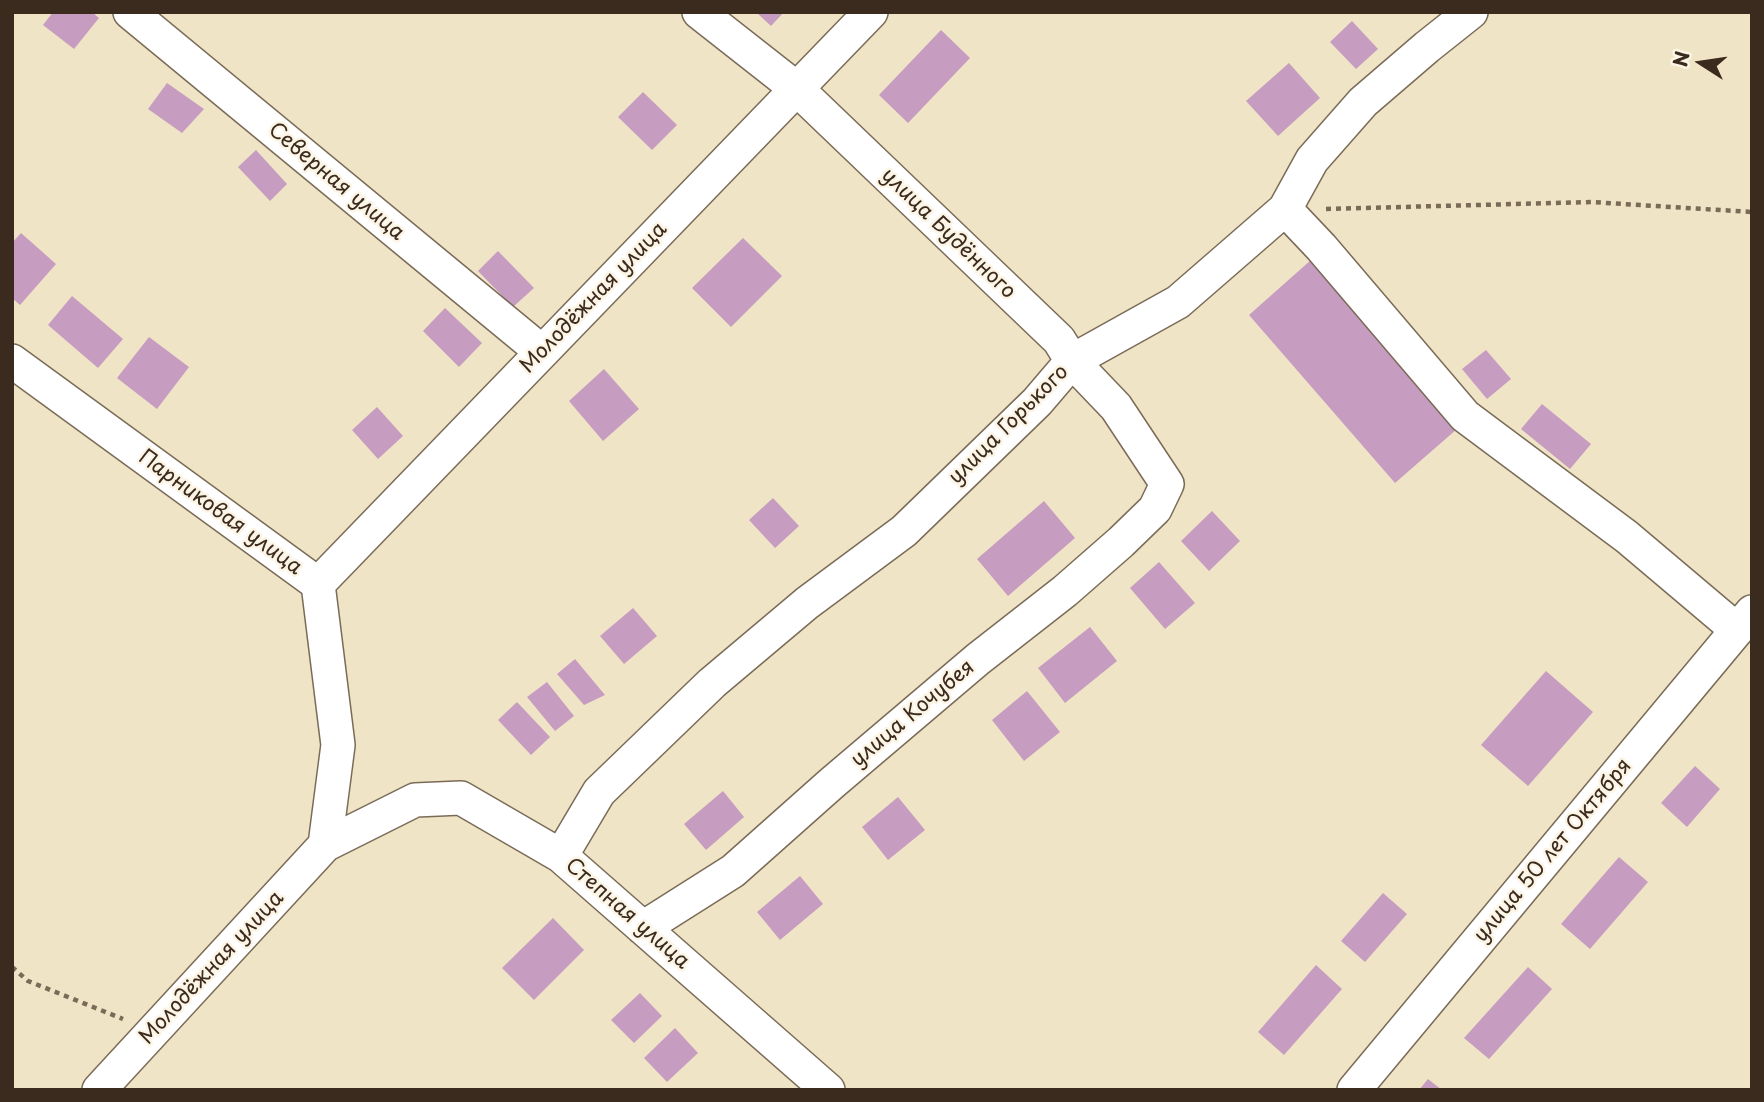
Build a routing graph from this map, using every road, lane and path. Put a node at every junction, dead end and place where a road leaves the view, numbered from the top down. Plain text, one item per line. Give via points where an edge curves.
1 (130, 12) edge
2 (699, 12) edge
3 (871, 12) edge
4 (1471, 12) edge
5 (797, 89) junction
6 (1285, 209) junction
7 (1752, 212) edge
8 (542, 352) junction
9 (1072, 361) junction
10 (12, 362) edge
11 (1167, 484) joint
12 (317, 584) junction
13 (1744, 621) edge
14 (325, 845) junction
15 (561, 856) junction
16 (643, 928) junction
17 (12, 967) edge
18 (153, 1031) junction
19 (99, 1090) edge
20 (828, 1090) edge
21 (1354, 1090) edge

1 - 8 street, Северная улица
2 - 5 street, улица Будённого
3 - 5 street, Молодёжная улица
4 - 6 street, улица Горького via 1363,103 1312,160
5 - 8 street, Молодёжная улица
5 - 9 street, улица Будённого via 1059,340
6 - 7 path via 1591,202
6 - 9 street, улица Горького via 1178,302
6 - 13 street via 1465,416
8 - 12 street, Молодёжная улица
9 - 11 street, улица Будённого via 1116,407
9 - 15 street, улица Горького via 1037,402 904,531 807,603 712,683 599,792
10 - 12 street, Парниковая улица
11 - 16 street, улица Кочубея via 1155,509 1065,591 978,659 733,871
12 - 14 street, Парниковая улица via 338,745
13 - 21 street, улица 50 лет Октября
14 - 15 street, Степная улица via 415,800 461,798
14 - 18 street, Молодёжная улица
15 - 16 street, Степная улица
16 - 20 street, Степная улица
17 - 18 path via 28,981
18 - 19 street, Молодёжная улица

